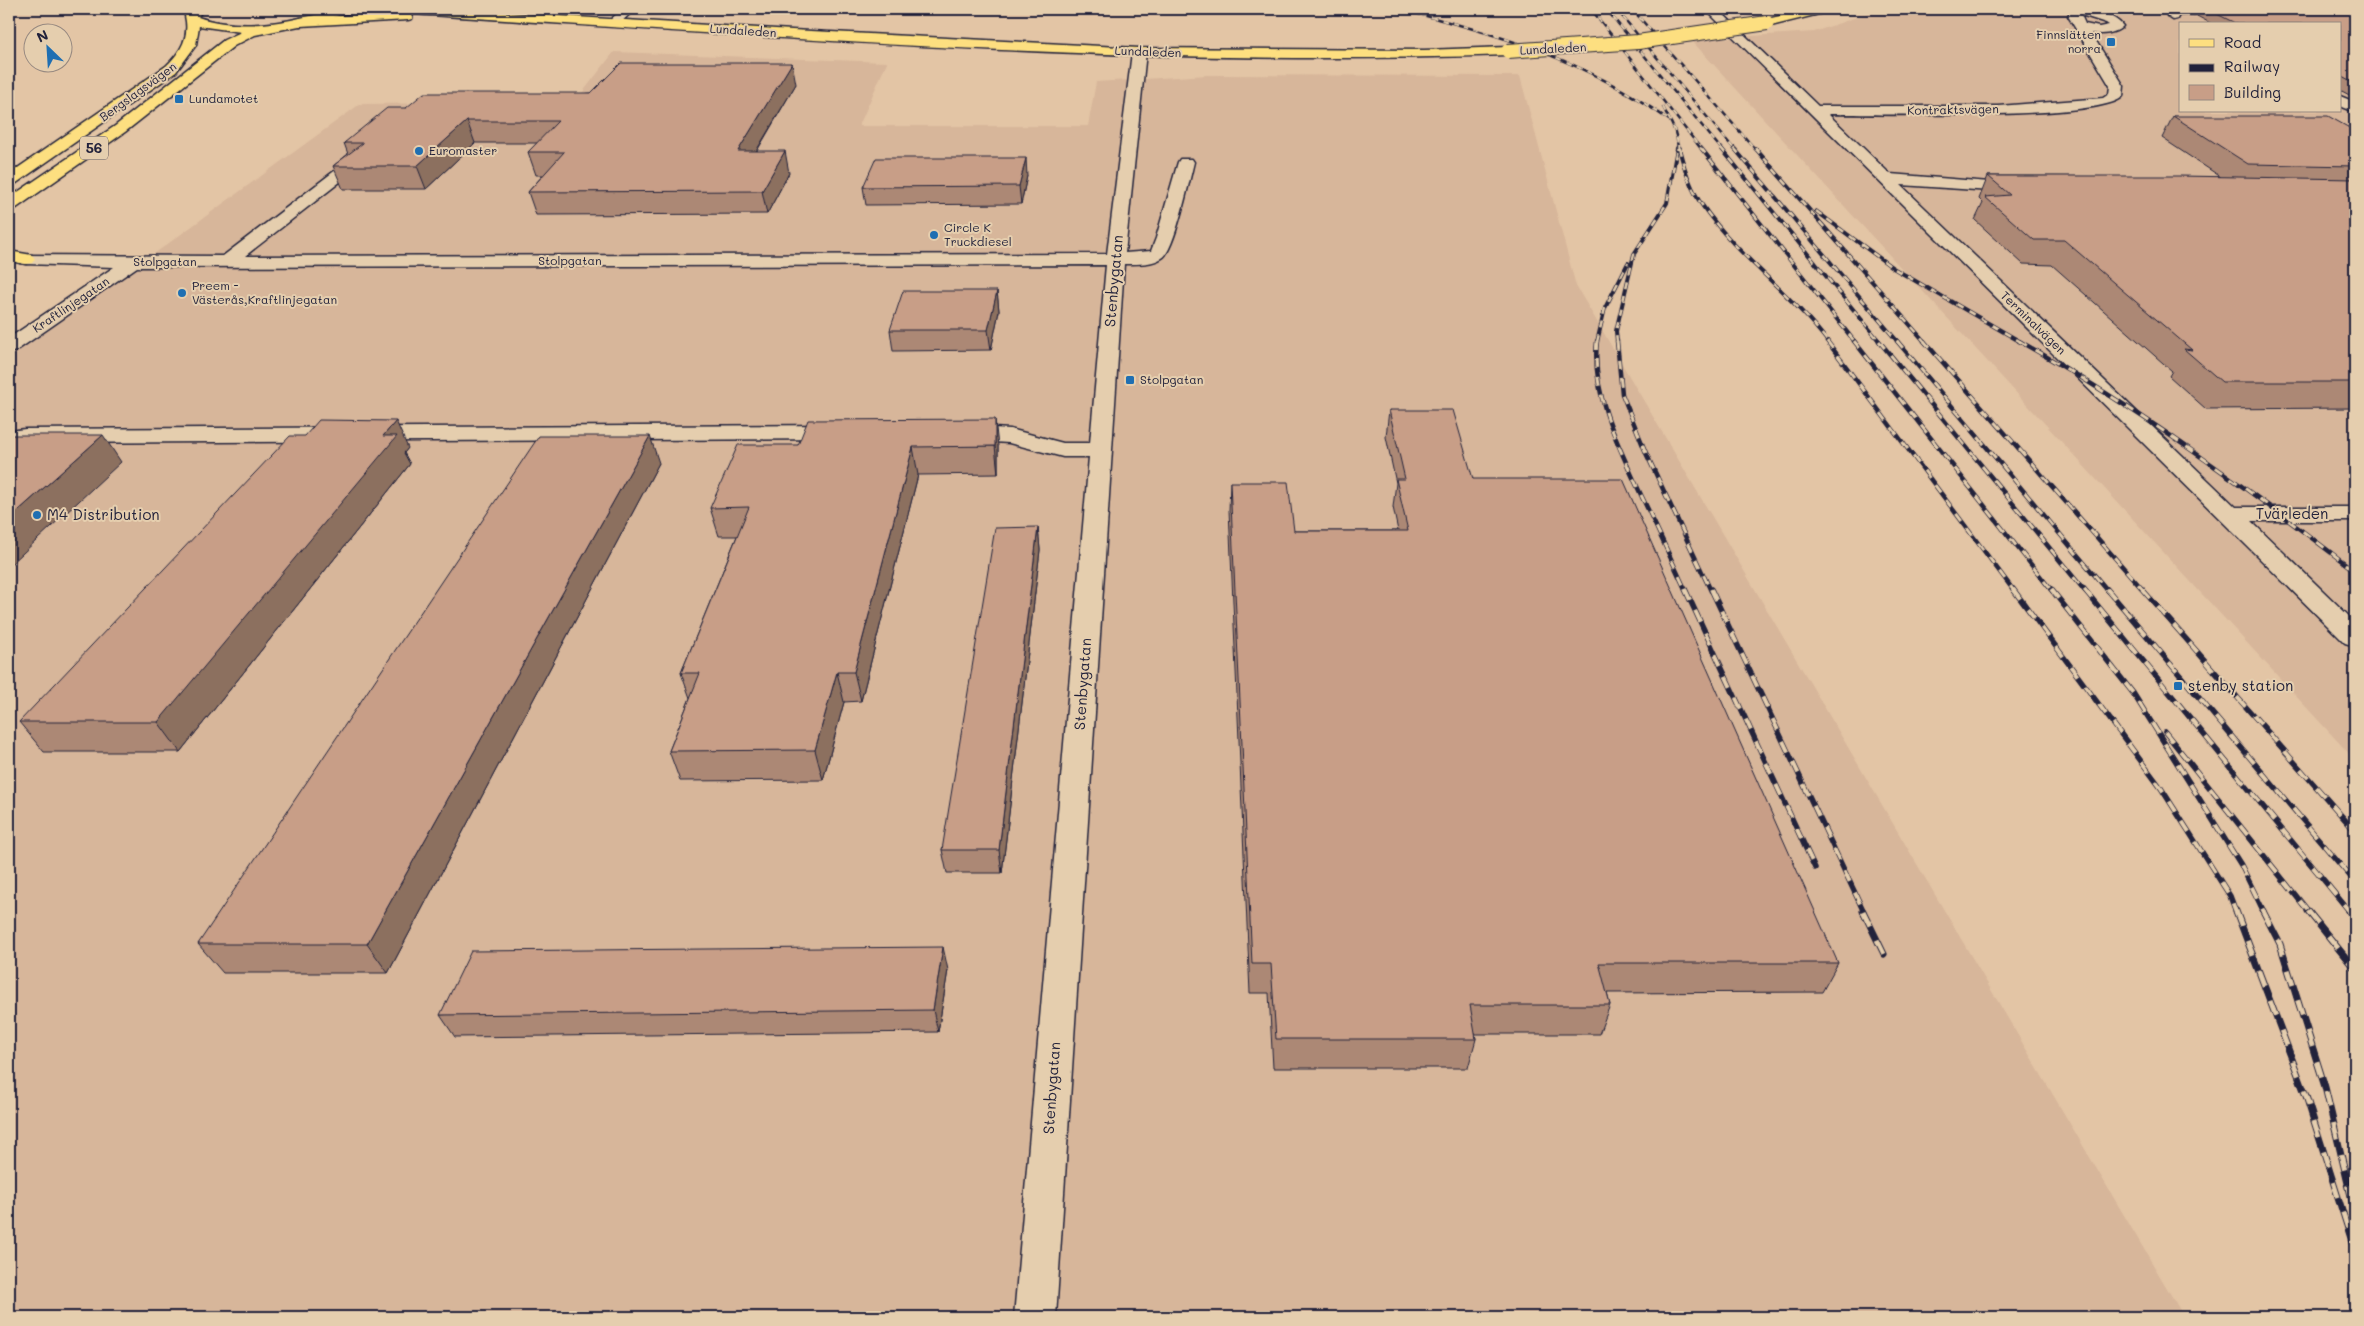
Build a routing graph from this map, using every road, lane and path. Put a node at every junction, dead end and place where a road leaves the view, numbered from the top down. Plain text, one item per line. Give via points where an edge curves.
1 (344, 9) edge
2 (389, 9) edge
3 (629, 9) edge
4 (1711, 9) edge
5 (1823, 9) edge
6 (2077, 9) edge
7 (2212, 10) edge
8 (192, 13) edge
9 (470, 13) junction
10 (2179, 21) edge
11 (300, 22) junction
12 (614, 22) junction
13 (276, 25) junction
14 (2081, 27) junction
15 (1139, 52) junction
16 (2342, 101) edge
17 (2355, 108) edge
18 (1814, 110) junction
19 (1186, 162) dead end
20 (343, 172) edge
21 (1886, 179) junction
22 (9, 181) edge
23 (2038, 189) edge
24 (9, 205) edge
25 (14, 259) edge
26 (1115, 260) junction
27 (133, 262) junction
28 (227, 262) junction
29 (9, 347) edge
30 (864, 433) edge
31 (943, 433) edge
32 (9, 438) edge
33 (1101, 450) junction
34 (2228, 514) junction
35 (2355, 514) edge
36 (2355, 637) edge
37 (1035, 1317) edge

1 - 11 main road, 56
2 - 9 main road, Lundaleden
3 - 12 street
4 - 18 street, Terminalvägen
5 - 15 main road, Lundaleden, bridge via 1767,23 1651,41 1508,51 1424,54
6 - 14 street via 2074,16
6 - 14 street via 2110,20 2117,26 2100,31
7 - 10 street via 2174,11
8 - 13 main road, 56 via 215,27
8 - 22 main road, Bergslagsvägen / 56 via 192,42 185,56 171,69
9 - 11 main road, Lundaleden
9 - 12 main road, Lundaleden
11 - 13 main road, 56
12 - 15 main road, Lundaleden
13 - 24 main road, Bergslagsvägen / 56 via 229,43 120,129
14 - 18 street, Kontraktsvägen via 2117,86 2116,96 2107,101 1999,110
15 - 26 street, Stenbygatan
16 - 17 street
18 - 21 street, Terminalvägen
19 - 26 street, Stolpgatan via 1166,238 1158,254
20 - 28 street
21 - 23 street
21 - 34 street, Terminalvägen
25 - 27 street, Stolpgatan
26 - 28 street, Stolpgatan
26 - 33 street, Stenbygatan
27 - 28 street, Stolpgatan
27 - 29 street, Kraftlinjegatan
30 - 32 street
31 - 33 street via 1010,436 1063,450
33 - 37 street, Stenbygatan
34 - 35 street, Tvärleden
34 - 36 street, Terminalvägen

